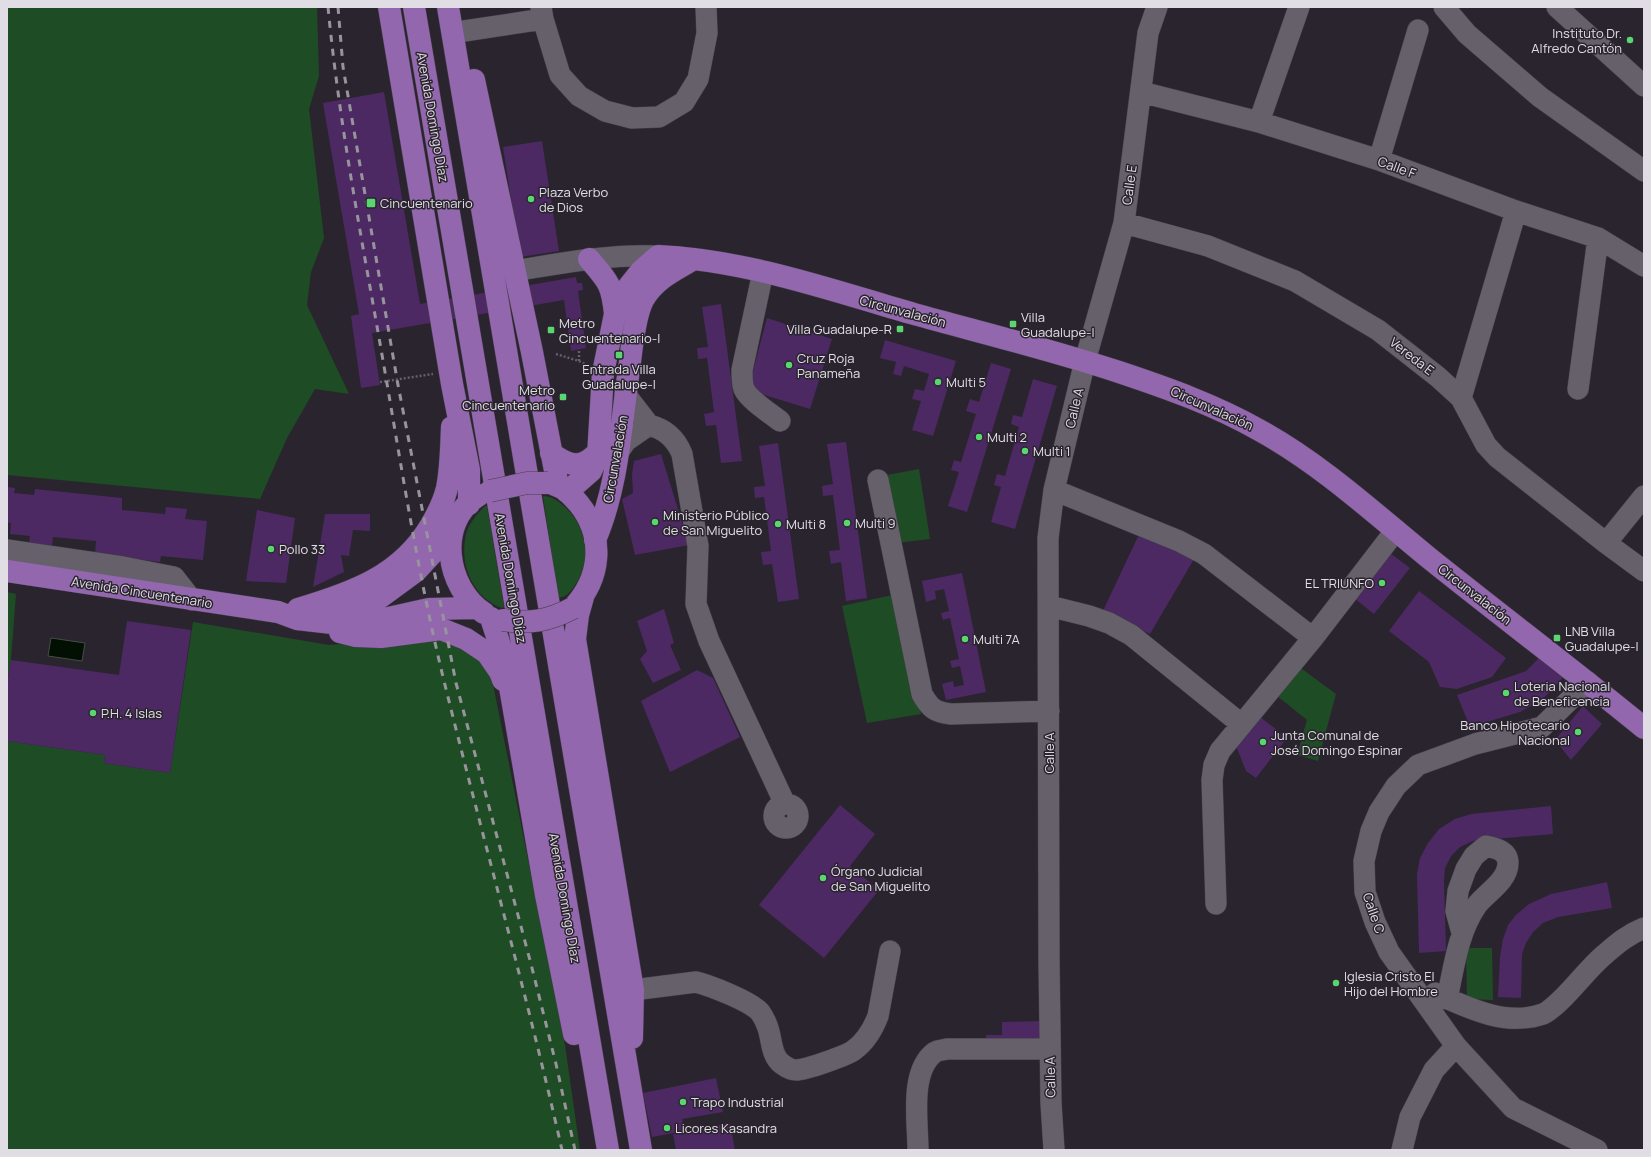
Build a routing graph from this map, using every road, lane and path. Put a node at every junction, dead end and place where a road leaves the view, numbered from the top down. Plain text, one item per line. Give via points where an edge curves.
1 (389, 7) edge
2 (414, 7) edge
3 (448, 7) edge
4 (459, 7) edge
5 (706, 7) edge
6 (1157, 7) edge
7 (1299, 7) edge
8 (1444, 7) edge
9 (1557, 7) edge
10 (542, 13) edge
11 (1418, 30) dead end
12 (464, 31) junction
13 (1644, 86) edge
14 (1141, 92) junction
15 (1259, 122) junction
16 (1379, 160) junction
17 (1644, 171) edge
18 (1516, 211) junction
19 (1124, 223) junction
20 (1598, 238) junction
21 (658, 256) junction
22 (589, 259) junction
23 (694, 259) junction
24 (1644, 266) edge
25 (514, 271) junction
26 (763, 272) junction
27 (616, 314) junction
28 (579, 349) dead end
29 (556, 354) dead end
30 (1085, 361) junction
31 (451, 378) junction
32 (380, 382) dead end
33 (1578, 389) dead end
34 (626, 394) junction
35 (1461, 398) junction
36 (780, 421) dead end
37 (649, 426) junction
38 (609, 450) junction
39 (551, 453) junction
40 (878, 480) dead end
41 (558, 487) junction
42 (1054, 490) junction
43 (1644, 496) edge
44 (469, 504) junction
45 (1396, 530) junction
46 (452, 532) junction
47 (596, 540) junction
48 (1606, 543) junction
49 (7, 550) edge
50 (7, 571) edge
51 (1644, 571) edge
52 (192, 600) junction
53 (578, 603) junction
54 (1049, 606) junction
55 (291, 613) junction
56 (490, 615) junction
57 (1313, 638) junction
58 (1588, 682) junction
59 (512, 703) junction
60 (1049, 711) junction
61 (1241, 724) junction
62 (1644, 728) edge
63 (785, 804) dead end
64 (1216, 904) dead end
65 (1644, 928) edge
66 (1462, 933) dead end
67 (890, 951) dead end
68 (1410, 982) junction
69 (633, 990) junction
70 (1447, 999) junction
71 (1456, 1046) junction
72 (1050, 1049) junction
73 (631, 1091) junction
74 (604, 1150) edge
75 (608, 1150) edge
76 (641, 1150) edge
77 (918, 1150) edge
78 (1054, 1150) edge
79 (1402, 1150) edge
80 (1596, 1150) edge

1 - 31 main road
2 - 75 main road, Avenida Domingo Díaz
3 - 73 main road
4 - 12 main road
5 - 10 street via 708,33 698,79 684,102 659,117 632,118 605,111 579,96 560,75
6 - 14 street, Calle E via 1148,33
7 - 15 street
8 - 17 street via 1467,34 1540,97
9 - 13 street
10 - 12 street
11 - 16 street
12 - 25 main road
14 - 15 street, Calle F
14 - 19 street, Calle E
15 - 16 street, Calle F
16 - 18 street, Calle F
18 - 20 street, Calle F
18 - 35 street
19 - 30 street, Calle E
19 - 35 street, Vereda E via 1208,246 1295,281 1378,330
20 - 24 street, Calle F
20 - 33 street
21 - 22 street, Circunvalación via 632,255
21 - 23 main road, Circunvalación
21 - 27 main road, Circunvalación via 629,286
22 - 25 street, Circunvalación
22 - 27 main road via 607,279 613,293
23 - 26 main road, Circunvalación
23 - 34 main road, Circunvalación via 667,274 653,286 643,301 635,329
25 - 39 main road
26 - 30 main road, Circunvalación
26 - 36 street via 742,370 743,381 750,397
27 - 38 main road, Circunvalación via 603,373
28 - 29 path via 579,361
30 - 42 street, Calle A
30 - 45 main road, Circunvalación via 1170,389 1260,430 1333,478
31 - 32 path
31 - 44 main road via 469,470
31 - 55 main road via 451,465 447,489 439,511 427,532 393,569 372,582
34 - 37 street
34 - 38 main road, Circunvalación
35 - 48 street, Vereda E via 1486,445 1497,457
37 - 38 street
37 - 63 street via 658,427 669,435 678,444 682,454 698,546 696,604 709,641
38 - 39 main road via 575,465
38 - 41 main road, Circunvalación via 596,462 591,471
38 - 47 main road, Circunvalación via 604,520
39 - 41 main road
40 - 60 street via 922,694 929,706 939,712 951,714
41 - 44 main road, bridge via 527,483 490,491 478,496
41 - 47 main road via 583,510
42 - 54 street, Calle A via 1048,538
42 - 57 street via 1179,541 1204,554
43 - 48 street
44 - 46 main road
45 - 57 street
45 - 58 main road, Circunvalación
46 - 55 main road, Avenida Cincuentenario via 416,571 375,601 345,609
46 - 56 main road via 450,553 454,574 462,592
47 - 53 main road via 593,575
48 - 51 street, Vereda E
49 - 52 street via 174,577
50 - 52 main road, Avenida Cincuentenario
52 - 55 main road, Avenida Cincuentenario
53 - 56 main road, Avenida Cincuentenario, bridge via 557,616 540,621 521,622
53 - 69 main road via 575,639
54 - 60 street, Calle A
54 - 61 street via 1109,623 1131,635
55 - 56 main road, Avenida Cincuentenario via 332,623 384,619 429,609
55 - 59 main road via 356,636 381,637 441,630 466,639 487,653 500,672
56 - 59 main road via 506,664
57 - 61 street
58 - 62 main road, Circunvalación
58 - 68 street, Calle C via 1542,728 1475,744 1418,765 1396,786 1379,812 1371,831 1364,861 1365,892 1389,952
59 - 74 main road via 585,1090
60 - 72 street, Calle A
61 - 64 street via 1220,751 1214,765 1212,780
65 - 70 street via 1628,934 1544,1014 1506,1018 1471,1009
66 - 70 street
67 - 69 street via 875,1025 853,1051 798,1070 785,1066 776,1058 764,1019 760,1012 745,1002 696,982
68 - 70 street
68 - 71 street, Calle C
69 - 73 main road
71 - 79 street via 1434,1070 1410,1117
71 - 80 street, Calle C via 1512,1108
72 - 77 street via 947,1048 936,1051 924,1067 917,1087
72 - 78 street, Calle A
73 - 76 main road

